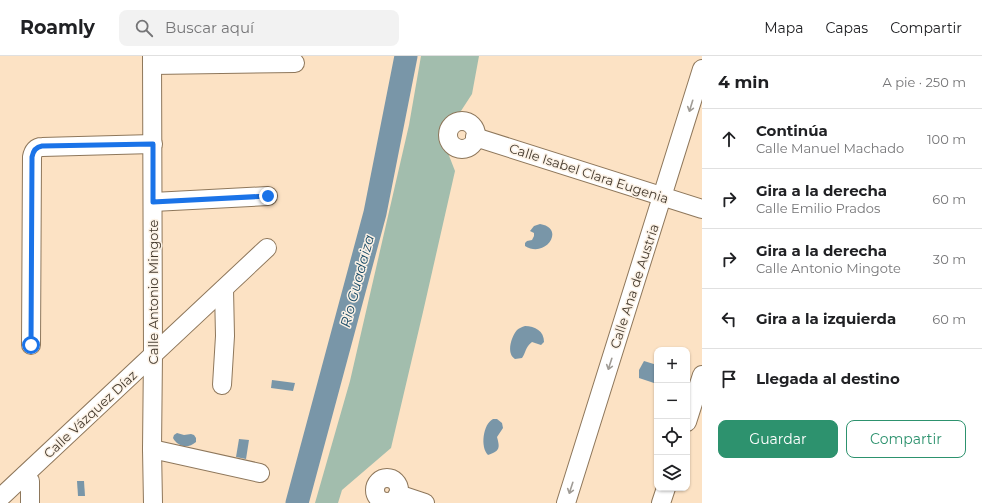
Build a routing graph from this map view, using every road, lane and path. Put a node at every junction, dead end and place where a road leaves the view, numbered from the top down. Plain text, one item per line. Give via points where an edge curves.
1 (152, 61) edge
2 (295, 63) dead end
3 (702, 69) edge
4 (476, 137) dead end
5 (153, 144) junction
6 (268, 196) dead end
7 (663, 196) junction
8 (153, 202) junction
9 (702, 210) edge
10 (267, 248) dead end
11 (224, 289) junction
12 (31, 345) dead end
13 (153, 354) junction
14 (702, 375) edge
15 (222, 386) dead end
16 (688, 419) edge
17 (152, 449) junction
18 (260, 473) dead end
19 (25, 475) junction
20 (665, 491) edge
21 (398, 494) dead end
22 (0, 498) edge
23 (30, 503) edge
24 (153, 503) edge
25 (425, 503) edge
26 (566, 503) edge
27 (661, 503) edge

1 - 2 street
1 - 5 street, Calle Antonio Mingote
3 -> 7 street, Calle Ana de Austria
4 - 7 street, Calle Isabel Clara Eugenia
5 - 8 street, Calle Antonio Mingote
5 - 12 street via 42,146 34,151
6 - 8 street
7 - 9 street, Calle Isabel Clara Eugenia
7 -> 26 street, Calle Ana de Austria
8 - 13 street, Calle Antonio Mingote
10 - 11 street, Calle Vázquez Díaz
11 - 13 street, Calle Vázquez Díaz
11 - 15 street via 226,336
13 - 17 street, Calle Antonio Mingote
13 - 19 street, Calle Vázquez Díaz
14 - 16 street
17 - 18 street
17 - 24 street, Calle Antonio Mingote
19 - 22 street, Calle Vázquez Díaz
19 - 23 street via 30,481
20 - 27 street
21 - 25 street

